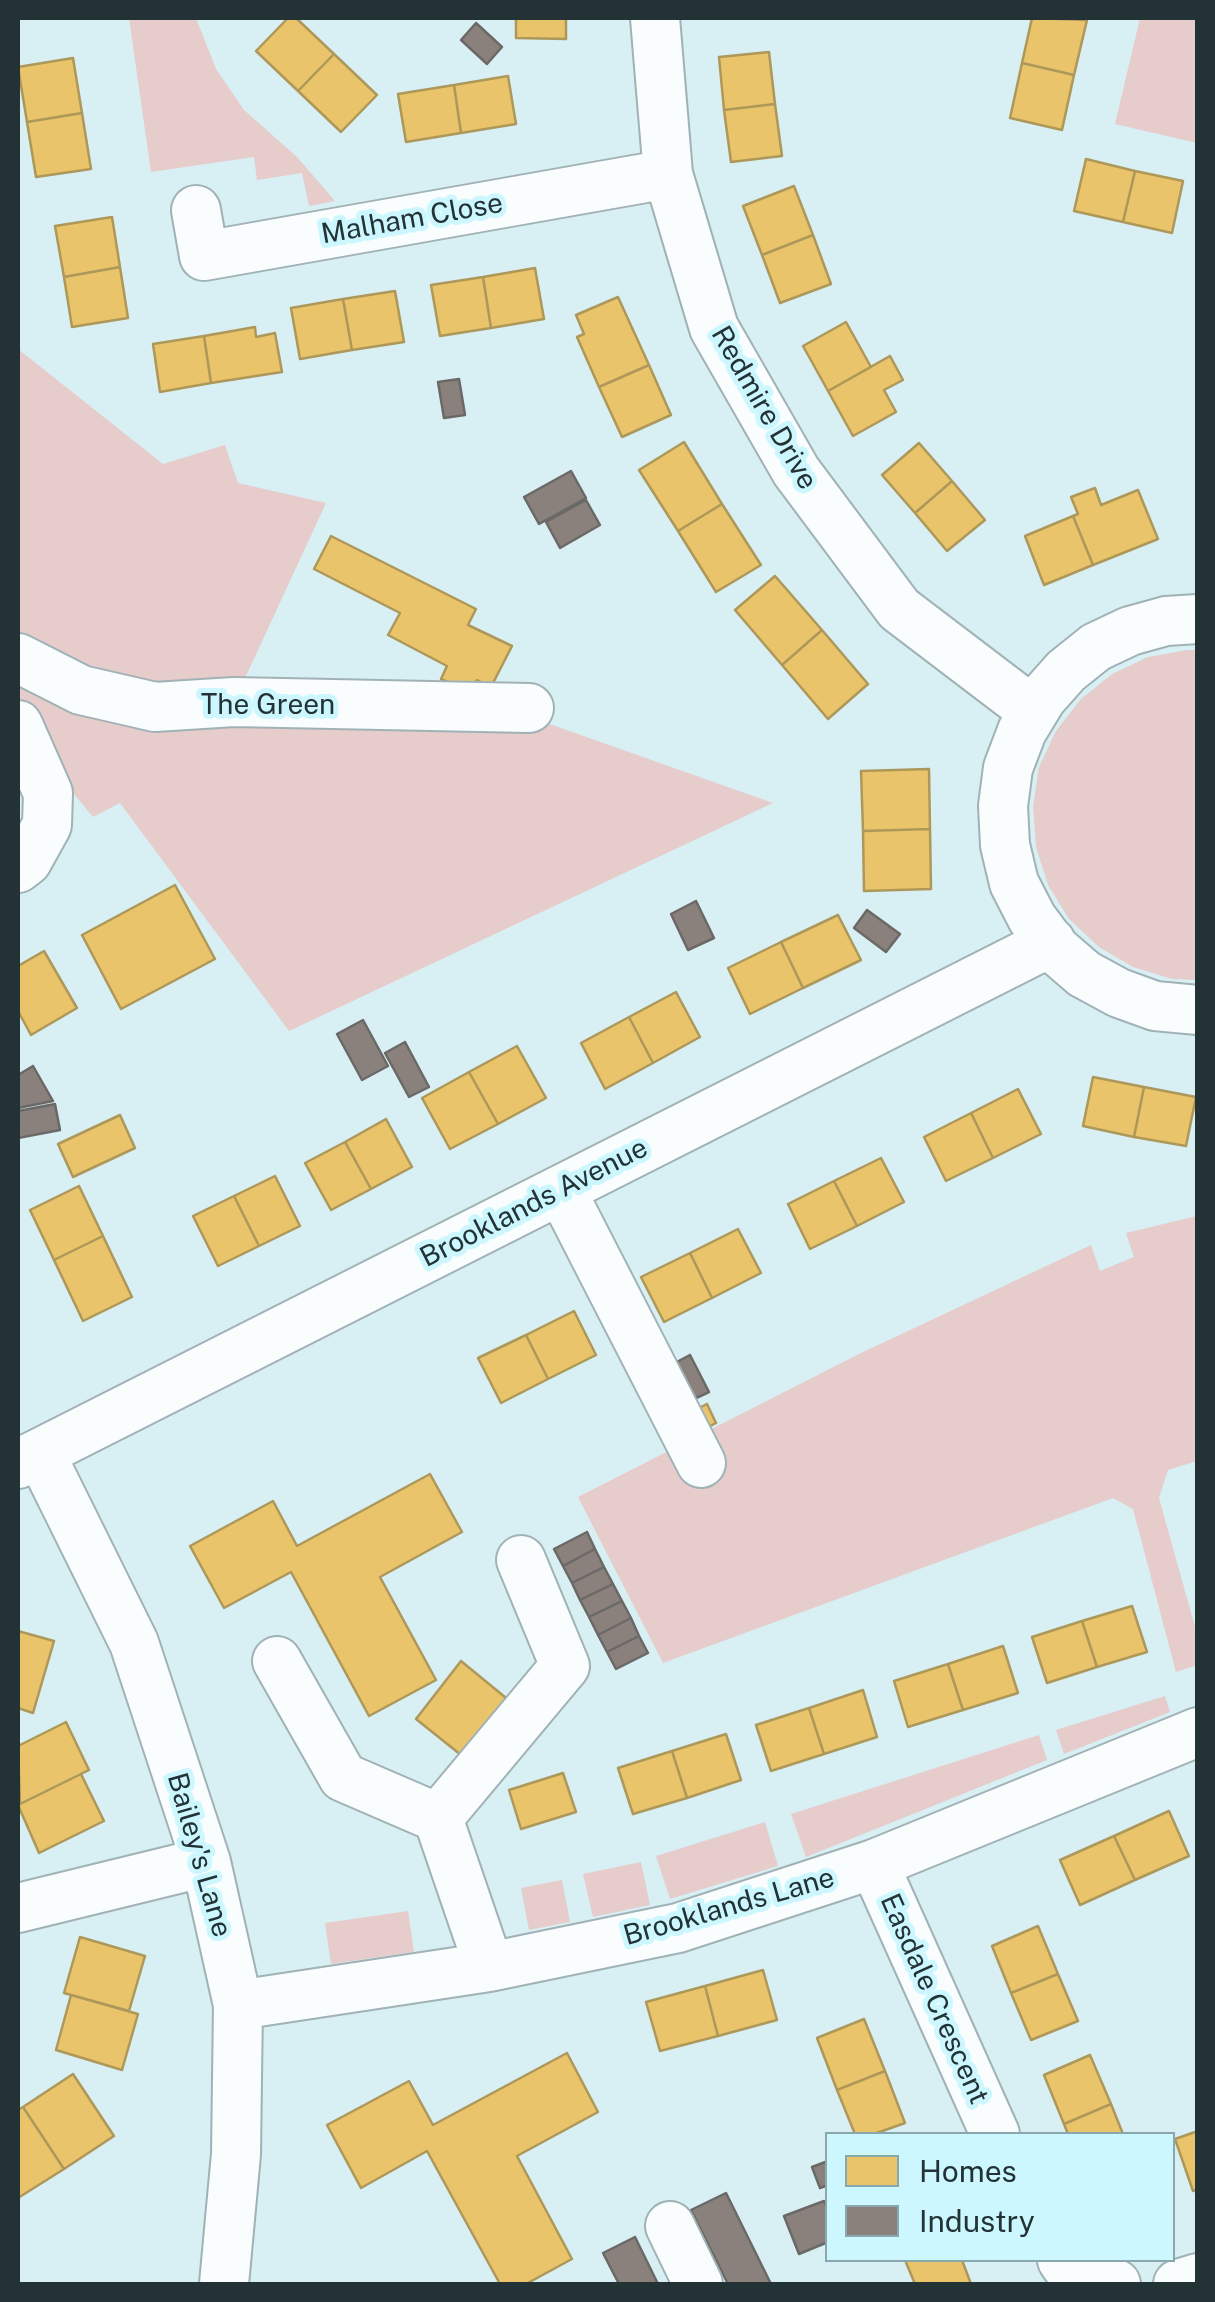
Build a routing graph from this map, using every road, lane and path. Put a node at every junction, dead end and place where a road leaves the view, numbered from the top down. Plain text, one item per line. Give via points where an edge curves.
1 (655, 18) edge
2 (668, 174) junction
3 (196, 210) dead end
4 (1198, 619) edge
5 (18, 658) edge
6 (529, 708) dead end
7 (1033, 711) junction
8 (18, 725) edge
9 (18, 868) edge
10 (1050, 942) junction
11 (1198, 1010) edge
12 (561, 1190) junction
13 (28, 1458) edge
14 (701, 1463) dead end
15 (520, 1560) dead end
16 (277, 1661) dead end
17 (1198, 1732) edge
18 (438, 1818) junction
19 (206, 1862) junction
20 (874, 1864) junction
21 (18, 1908) edge
22 (489, 1967) junction
23 (238, 2005) junction
24 (993, 2132) edge
25 (670, 2226) dead end
26 (1063, 2262) edge
27 (1198, 2278) edge
28 (225, 2284) edge
29 (698, 2284) edge
30 (1116, 2284) edge
31 (1178, 2284) edge

1 - 2 street, Redmire Drive
2 - 3 street, Malham Close via 204,256
2 - 7 street, Redmire Drive via 714,328 796,471 898,609
4 - 7 street via 1130,631 1096,648 1066,670
5 - 6 street, The Green via 80,690 155,707 234,702
7 - 10 street via 1008,768 1004,845 1014,883
8 - 9 street via 48,793 47,826
10 - 11 street via 1118,994
10 - 12 street, Brooklands Avenue
12 - 13 street, Brooklands Avenue
12 - 14 street
13 - 19 street, Bailey's Lane via 134,1643
15 - 18 street via 566,1666
16 - 18 street via 343,1777
17 - 20 street, Brooklands Lane
18 - 22 street
19 - 21 street
19 - 23 street, Bailey's Lane
20 - 22 street, Brooklands Lane via 678,1928
20 - 24 street, Easdale Crescent
22 - 23 street, Brooklands Lane
23 - 28 street, Bailey's Lane
25 - 29 street
26 - 30 street via 1069,2270
27 - 31 street

